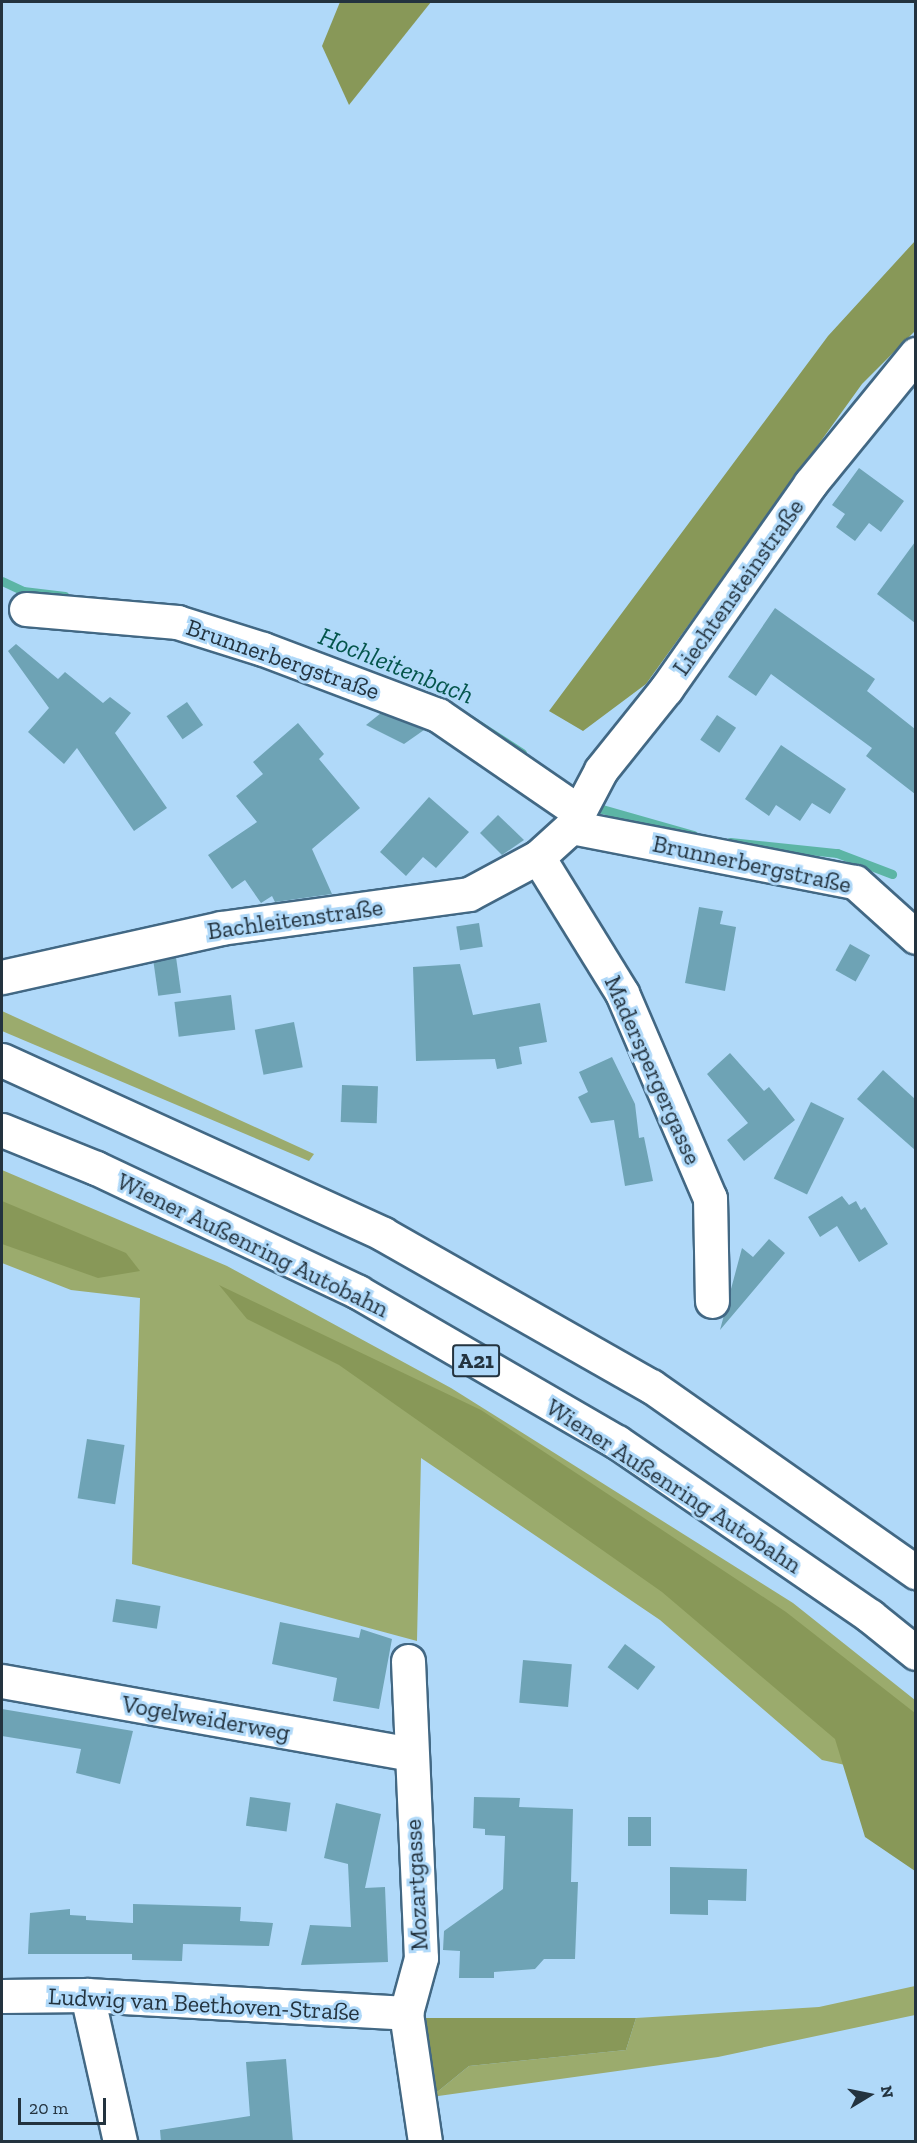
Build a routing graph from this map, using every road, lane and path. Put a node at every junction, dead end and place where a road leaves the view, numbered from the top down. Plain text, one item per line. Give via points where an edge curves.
1 (915, 354) edge
2 (26, 609) dead end
3 (583, 805) junction
4 (537, 857) junction
5 (915, 937) edge
6 (2, 977) edge
7 (2, 1060) edge
8 (2, 1130) edge
9 (712, 1301) dead end
10 (915, 1572) edge
11 (915, 1653) edge
12 (408, 1661) dead end
13 (2, 1681) edge
14 (411, 1754) junction
15 (87, 1995) junction
16 (2, 1996) edge
17 (406, 2013) junction
18 (120, 2142) edge
19 (425, 2142) edge

1 - 3 main road, Liechtensteinstraße via 810,484
2 - 3 main road, Brunnerbergstraße via 177,622 262,649 438,716
3 - 4 main road, Bachleitenstraße
3 - 5 main road, Brunnerbergstraße via 855,882
4 - 6 main road, Bachleitenstraße via 469,894 221,928
4 - 9 main road, Maderspergergasse via 622,993 710,1198
7 - 10 main road via 383,1234 651,1386
8 - 11 main road, Wiener Außenring Autobahn / A21 via 96,1168 358,1292 617,1442 870,1616
12 - 14 main road, Mozartgasse
13 - 14 main road, Vogelweiderweg
14 - 17 main road, Mozartgasse via 421,1958
15 - 16 main road, Ludwig van Beethoven-Straße
15 - 17 main road, Ludwig van Beethoven-Straße
15 - 18 main road
17 - 19 main road, Mozartgasse

